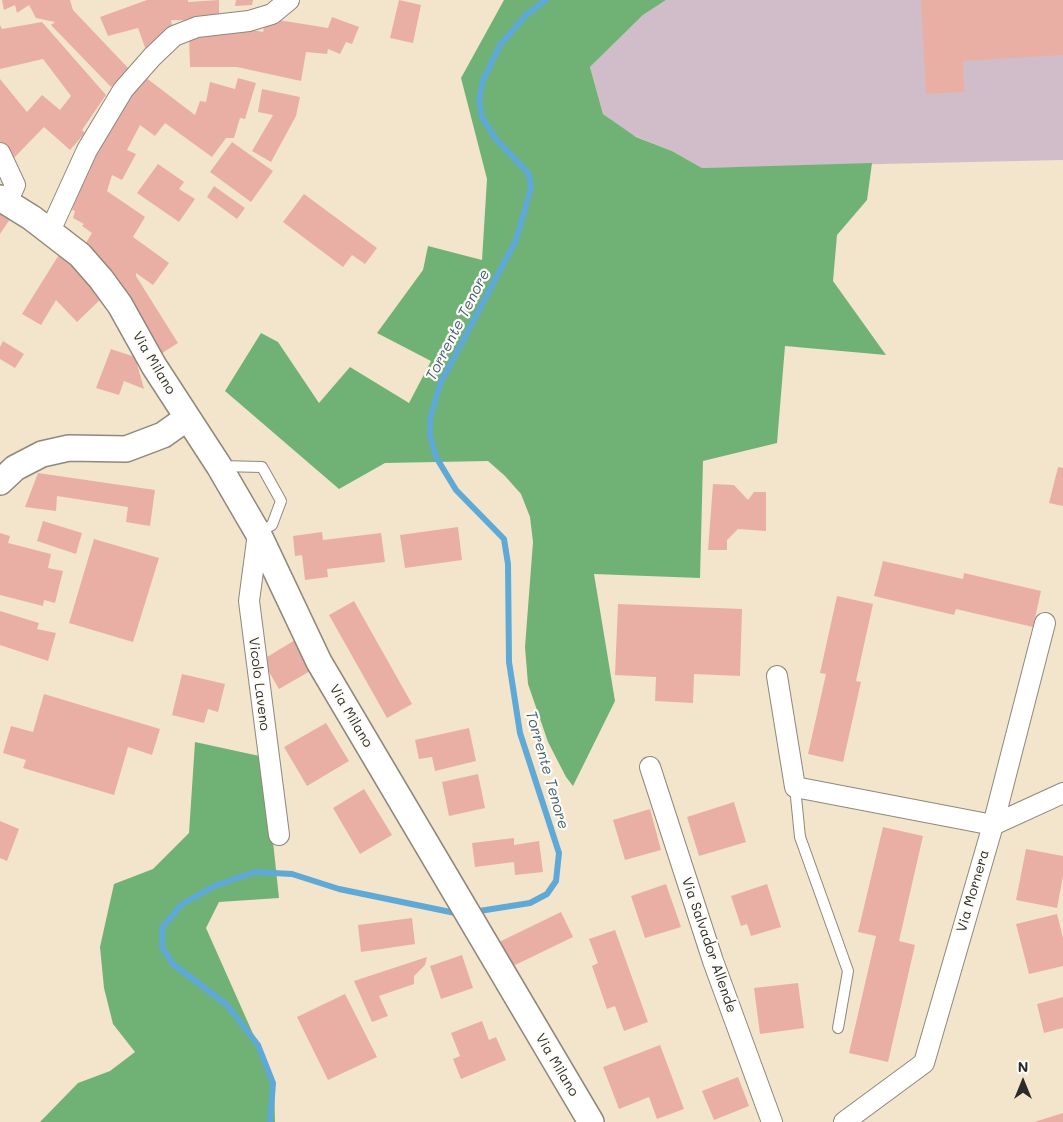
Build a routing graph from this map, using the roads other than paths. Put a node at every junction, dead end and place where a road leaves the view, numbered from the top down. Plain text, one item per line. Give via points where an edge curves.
1 (288, 0) edge
2 (0, 153) edge
3 (3, 200) edge
4 (50, 231) junction
5 (187, 418) junction
6 (219, 466) junction
7 (0, 482) edge
8 (258, 533) junction
9 (1045, 623) dead end
10 (777, 676) dead end
11 (650, 767) dead end
12 (795, 787) junction
13 (1063, 793) edge
14 (993, 824) junction
15 (279, 835) dead end
16 (838, 1028) dead end
17 (590, 1122) edge
18 (772, 1122) edge
19 (844, 1122) edge

1 - 4 street via 272,14 249,21 197,27 174,36 152,57 118,97 87,150
2 - 3 street via 15,185
3 - 4 street, Via Milano
4 - 5 street, Via Milano via 80,255 102,279
5 - 6 street, Via Milano
5 - 7 street via 163,435 126,449 69,448 42,454 14,468
6 - 8 street, Via Milano
6 - 8 lane via 262,467 281,501 272,525
8 - 15 street, Vicolo Laveno via 249,601
8 - 17 street, Via Milano via 319,662
9 - 14 street, Via Mornera
10 - 12 street
11 - 18 street, Via Salvador Allende via 713,960
12 - 14 street
12 - 16 lane via 800,837 848,971
13 - 14 street
14 - 19 street, Via Mornera via 924,1063

